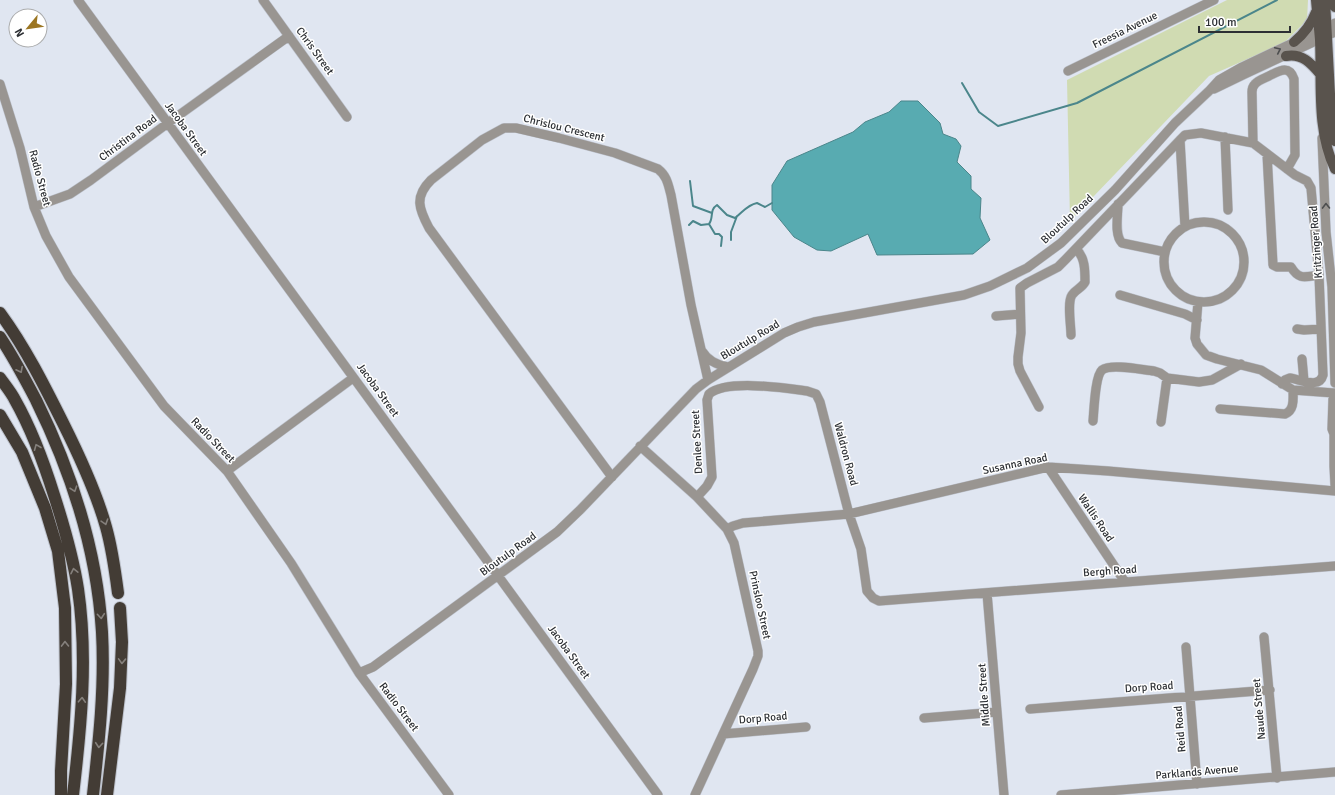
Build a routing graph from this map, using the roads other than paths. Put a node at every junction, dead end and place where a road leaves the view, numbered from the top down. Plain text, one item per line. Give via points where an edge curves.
1 (78, 0) edge
2 (1214, 0) edge
3 (1316, 0) edge
4 (1325, 0) edge
5 (1329, 0) edge
6 (266, 1) edge
7 (1335, 7) edge
8 (1317, 11) junction
9 (1328, 33) edge
10 (289, 36) junction
11 (1294, 42) junction
12 (1286, 56) junction
13 (1068, 71) dead end
14 (1321, 75) junction
15 (0, 84) edge
16 (1209, 92) junction
17 (1321, 98) junction
18 (347, 117) dead end
19 (168, 123) junction
20 (1225, 137) junction
21 (1180, 140) junction
22 (1335, 141) edge
23 (1253, 143) junction
24 (1168, 152) junction
25 (1267, 154) junction
26 (1181, 157) junction
27 (1284, 166) junction
28 (1335, 169) edge
29 (1269, 170) junction
30 (1118, 204) junction
31 (34, 207) junction
32 (1228, 210) dead end
33 (1185, 227) junction
34 (1076, 248) junction
35 (1165, 252) junction
36 (1318, 275) junction
37 (1120, 295) dead end
38 (1198, 302) junction
39 (0, 313) edge
40 (1020, 314) junction
41 (996, 316) dead end
42 (1197, 320) junction
43 (1297, 329) dead end
44 (1321, 329) junction
45 (1071, 335) dead end
46 (0, 337) edge
47 (702, 351) junction
48 (1302, 359) dead end
49 (1241, 364) junction
50 (728, 367) junction
51 (0, 378) edge
52 (354, 378) junction
53 (1167, 378) junction
54 (708, 380) junction
55 (1304, 381) junction
56 (1282, 383) junction
57 (1335, 383) edge
58 (720, 388) joint
59 (1293, 392) junction
60 (1334, 397) edge
61 (1039, 407) dead end
62 (1220, 409) dead end
63 (0, 415) edge
64 (1093, 421) dead end
65 (1161, 422) dead end
66 (1335, 433) edge
67 (640, 446) junction
68 (1048, 468) junction
69 (227, 471) junction
70 (612, 477) junction
71 (1335, 485) edge
72 (1335, 492) edge
73 (697, 498) junction
74 (849, 514) junction
75 (727, 529) junction
76 (1335, 566) edge
77 (498, 576) junction
78 (1125, 582) junction
79 (118, 593) dead end
80 (987, 593) junction
81 (886, 602) joint
82 (120, 608) dead end
83 (1264, 637) dead end
84 (1186, 647) dead end
85 (359, 674) junction
86 (1270, 690) junction
87 (1190, 696) junction
88 (1030, 709) dead end
89 (997, 712) junction
90 (924, 718) dead end
91 (806, 727) dead end
92 (723, 734) junction
93 (1335, 772) edge
94 (1277, 778) junction
95 (1197, 784) junction
96 (61, 795) edge
97 (73, 795) edge
98 (93, 795) edge
99 (106, 795) edge
100 (449, 795) edge
101 (658, 795) edge
102 (695, 795) edge
103 (1004, 795) edge
104 (1061, 795) edge

1 - 19 street, Jacoba Street
2 - 13 street, Freesia Avenue
3 - 8 main road, Kritzinger Road
4 - 9 main road, Kritzinger Road
5 - 7 main road
6 - 10 street, Chris Street
8 - 9 main road, Kritzinger Road
8 - 11 main road via 1304,34
9 - 11 street, Bloutulp Road
9 - 12 street, Bloutulp Road
9 - 14 main road, Kritzinger Road
9 - 22 main road via 1332,131
10 - 18 street, Chris Street
10 - 19 street, Christina Road
16 -> 11 street, Bloutulp Road via 1219,80
12 - 14 main road via 1293,54 1305,58
12 - 16 street, Bloutulp Road
14 - 17 main road, Kritzinger Road
15 - 31 street, Radio Street via 20,148
16 - 50 street, Bloutulp Road via 1175,123 1115,190 1061,243 1027,268 964,295 798,327 784,332
17 - 28 main road, Kritzinger Road via 1324,132
57 -> 17 street, Kritzinger Road
19 - 31 street, Christina Road via 70,194
19 - 52 street, Jacoba Street
20 - 21 street via 1192,133
20 - 23 street
20 - 32 street
21 - 24 street
21 - 26 street
23 - 25 street
23 - 27 street via 1253,87 1257,82 1281,70 1288,70 1294,79 1295,155
24 - 26 street
24 - 30 street
25 - 27 street
25 - 29 street
26 - 33 street
27 - 29 street
27 - 36 street via 1307,181 1311,188
29 - 36 street via 1273,265 1291,267 1299,277
30 - 34 street
30 - 35 street via 1120,242
31 - 69 street, Radio Street via 46,236 69,277 164,406
33 - 35 street via 1176,233
33 - 38 street via 1198,222 1212,222 1225,227 1235,236 1242,248 1242,276 1235,288 1225,297 1212,302
34 - 40 street via 1058,267 1022,286
34 - 45 street via 1083,259 1085,282 1070,298
35 - 38 street via 1167,278 1185,297
36 - 44 street
37 - 42 street via 1185,314
38 - 42 street
39 -> 79 highway via 17,336 54,405 97,497 112,548
40 - 41 street
40 - 61 street via 1018,364
42 - 49 street via 1195,338 1206,354
43 - 44 street
44 - 55 street via 1322,379 1318,382
46 -> 98 highway via 15,360 61,454 75,493 94,566 101,619 103,670 102,708
47 - 50 street via 712,361
47 - 54 street, Chrislou Crescent
47 - 70 street, Chrislou Crescent via 667,181 658,169 559,138 516,128 504,128 482,140 424,187 420,203 423,216 430,228
48 - 55 street
49 - 53 street via 1212,380 1199,382
49 - 56 street via 1261,370
50 - 54 street, Bloutulp Road
97 -> 51 highway via 81,718 83,658 78,591 66,532 43,461 15,400
52 - 69 street
52 - 77 street, Jacoba Street
53 - 64 street via 1154,371 1113,367 1102,370 1097,380
53 - 65 street
54 - 67 street, Bloutulp Road via 686,398
55 - 56 street via 1290,378
56 - 59 street
58 - 73 street, Denlee Street via 712,391 707,397 712,477
58 - 74 street, Waldron Road via 759,386 816,394
59 - 60 street
59 - 62 street via 1292,407 1285,414
60 - 66 street via 1332,429
96 -> 63 highway via 66,684 65,608 58,551 45,508 22,452
66 - 71 street
67 - 70 street, Bloutulp Road
67 - 73 street, Prinsloo Street
68 - 72 street, Susanna Road via 1126,472
68 - 74 street, Susanna Road
68 - 78 street, Wallis Road
69 - 85 street, Radio Street via 288,557
70 - 77 street, Bloutulp Road via 557,532
73 - 75 street, Prinsloo Street
74 - 75 street, Susanna Road via 740,523
74 - 81 street, Waldron Road via 863,556 867,591 876,600
75 - 92 street, Prinsloo Street via 734,543 758,656
76 - 78 street, Bergh Road
77 - 85 street, Bloutulp Road via 373,667
77 - 101 street, Jacoba Street
78 - 80 street, Bergh Road
80 - 81 street, Bergh Road
80 - 89 street, Middle Street
82 -> 99 highway via 120,682
83 - 86 street, Naude Street
84 - 87 street, Reid Road
85 - 100 street, Radio Street
86 - 87 street, Dorp Road
86 - 94 street, Naude Street
87 - 88 street, Dorp Road
87 - 95 street, Reid Road
89 - 90 street
89 - 103 street, Middle Street
91 - 92 street, Dorp Road
92 - 102 street, Prinsloo Street
93 - 94 street, Parklands Avenue
94 - 95 street, Parklands Avenue
95 - 104 street, Parklands Avenue

